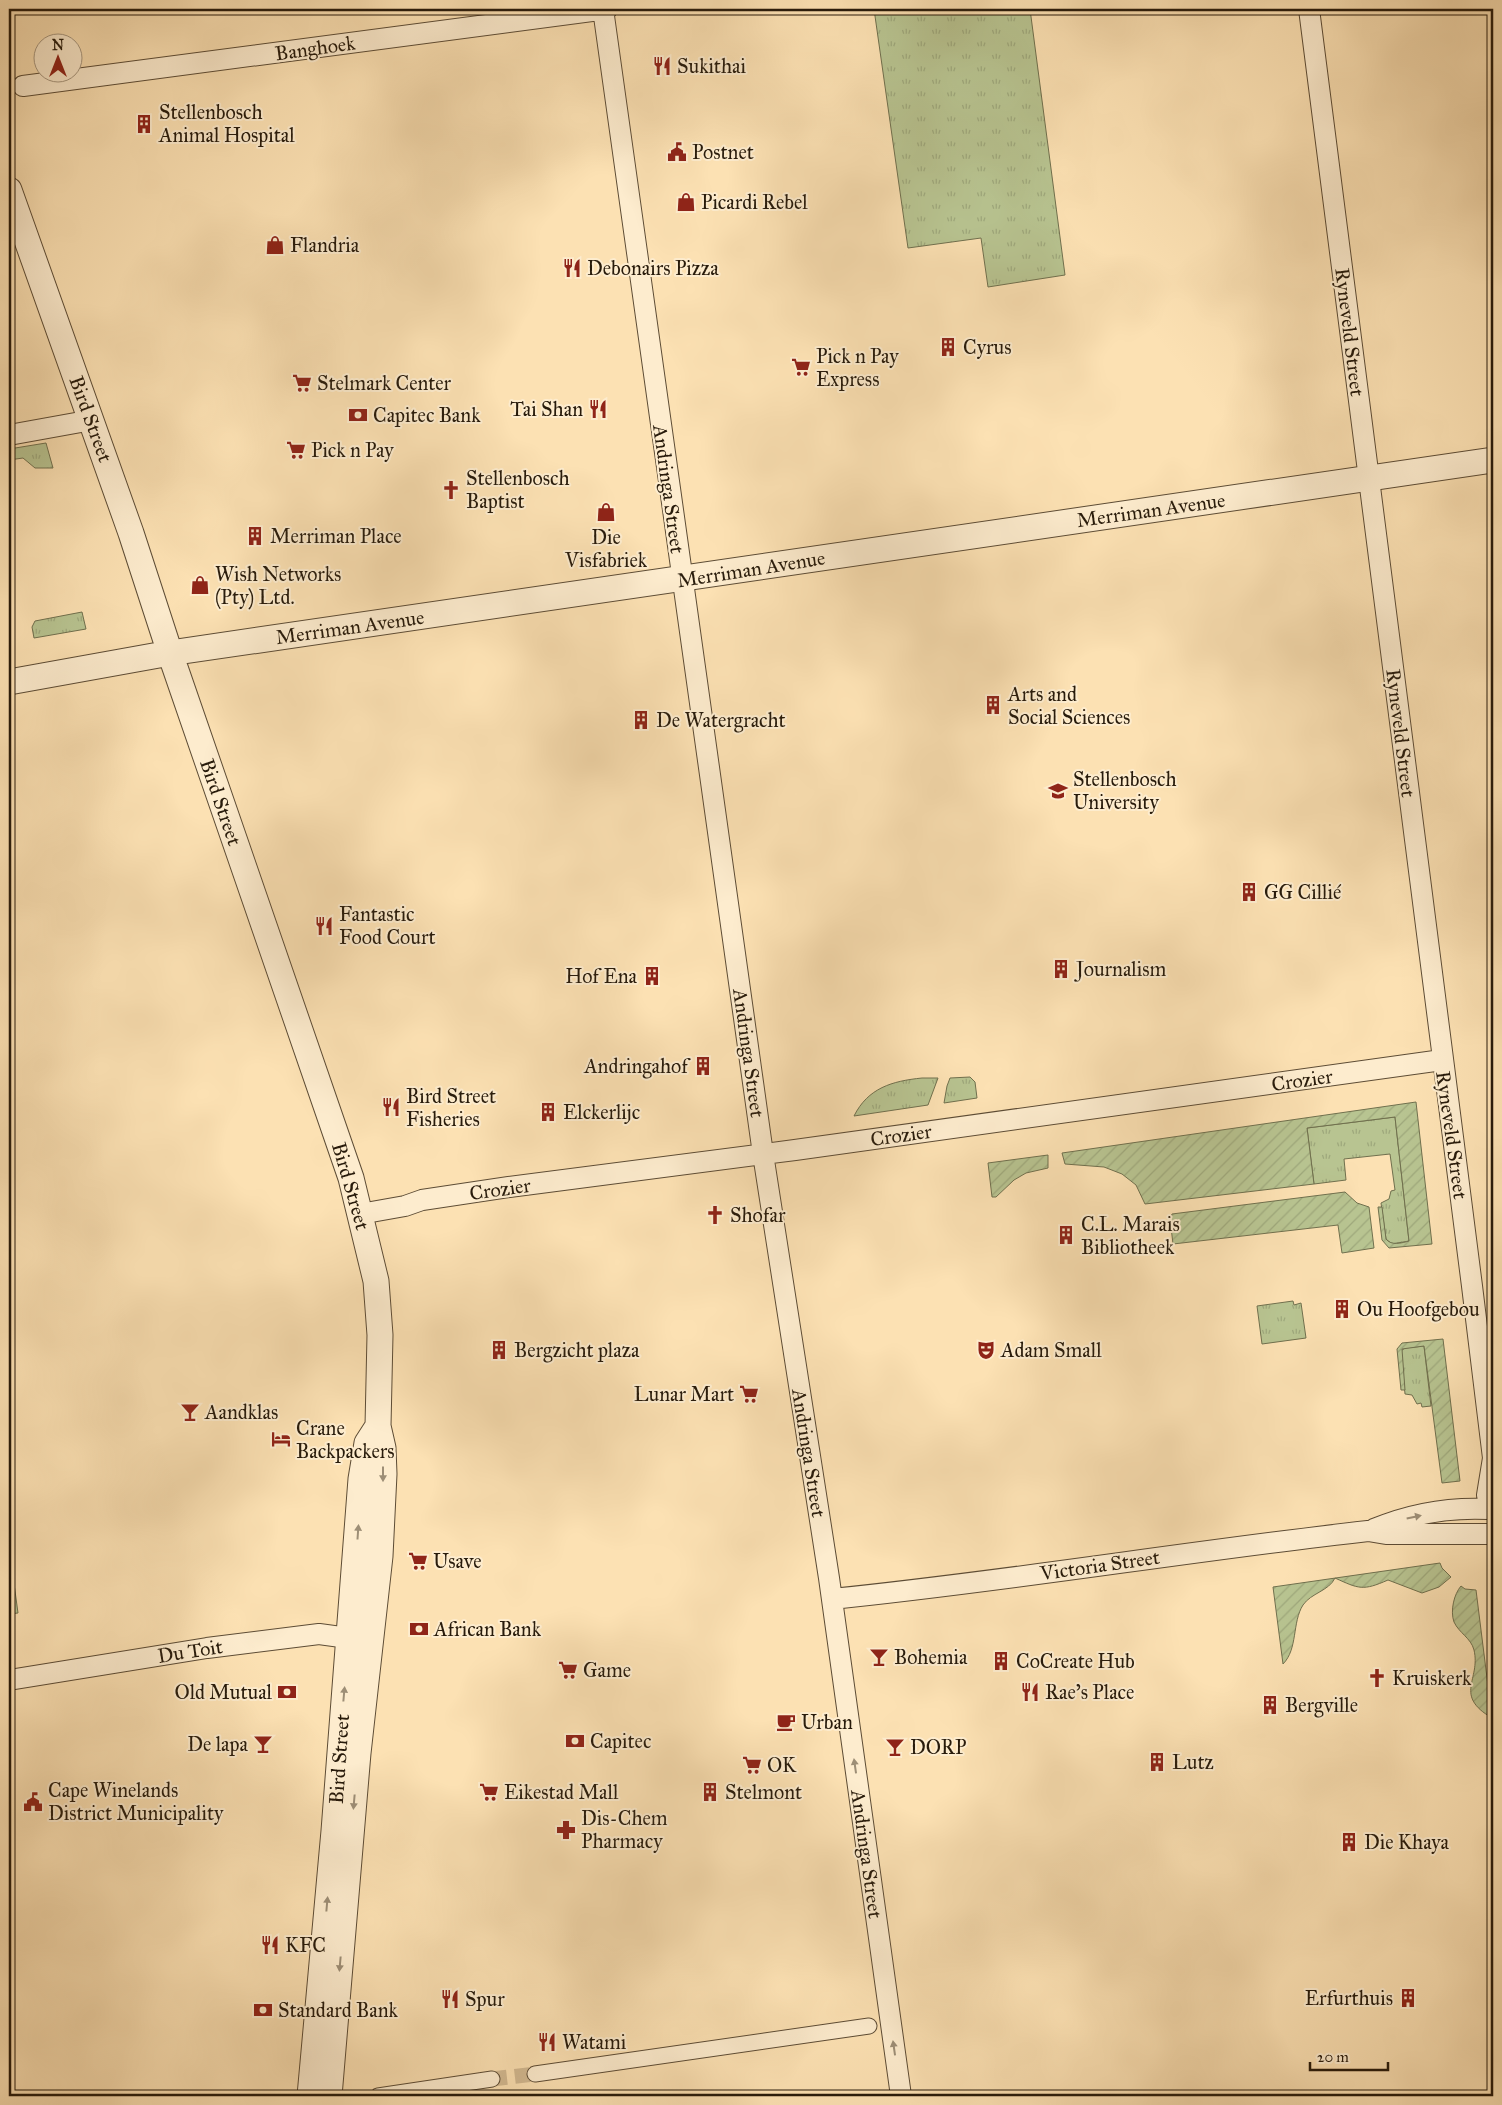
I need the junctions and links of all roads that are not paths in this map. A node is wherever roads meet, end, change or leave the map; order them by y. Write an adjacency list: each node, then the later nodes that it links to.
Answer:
1 (603, 9): 2 (street, Banghoek); 4 (street, Banghoek); 10 (street, Andringa Street)
2 (607, 9)
3 (1309, 9): 9 (street, Ryneveld Street)
4 (23, 86)
5 (9, 190): 6 (street, Bird Street)
6 (92, 420): 7 (street); 11 (street, Bird Street)
7 (9, 435)
8 (1493, 460): 9 (street, Merriman Avenue)
9 (1368, 478): 10 (street, Merriman Avenue); 13 (street, Ryneveld Street)
10 (681, 580): 11 (street, Merriman Avenue); 14 (street, Andringa Street)
11 (170, 653): 12 (street, Merriman Avenue); 15 (street, Bird Street)
12 (9, 682)
13 (1442, 1060): 14 (street, Crozier); 16 (street, Ryneveld Street)
14 (763, 1154): 15 (street, Crozier); 20 (street, Andringa Street)
15 (360, 1214): 21 (street, Bird Street)
16 (1493, 1458): 17 (street, Ryneveld Street)
17 (1491, 1508): 18 (street, Victoria Street, one-way to 17); 19 (street, Ryneveld Street)
18 (1368, 1531): 19 (street, Victoria Street); 20 (street, Victoria Street)
19 (1491, 1536)
20 (832, 1598): 29 (street, Andringa Street, one-way to 20)
21 (360, 1640): 22 (street, Du Toit); 26 (street, Bird Street, one-way to 21); 27 (street, Bird Street, one-way to 27)
22 (9, 1680)
23 (869, 2026): 24 (street)
24 (535, 2074)
25 (492, 2079): 28 (street)
26 (310, 2096)
27 (330, 2096)
28 (378, 2096)
29 (901, 2096)

